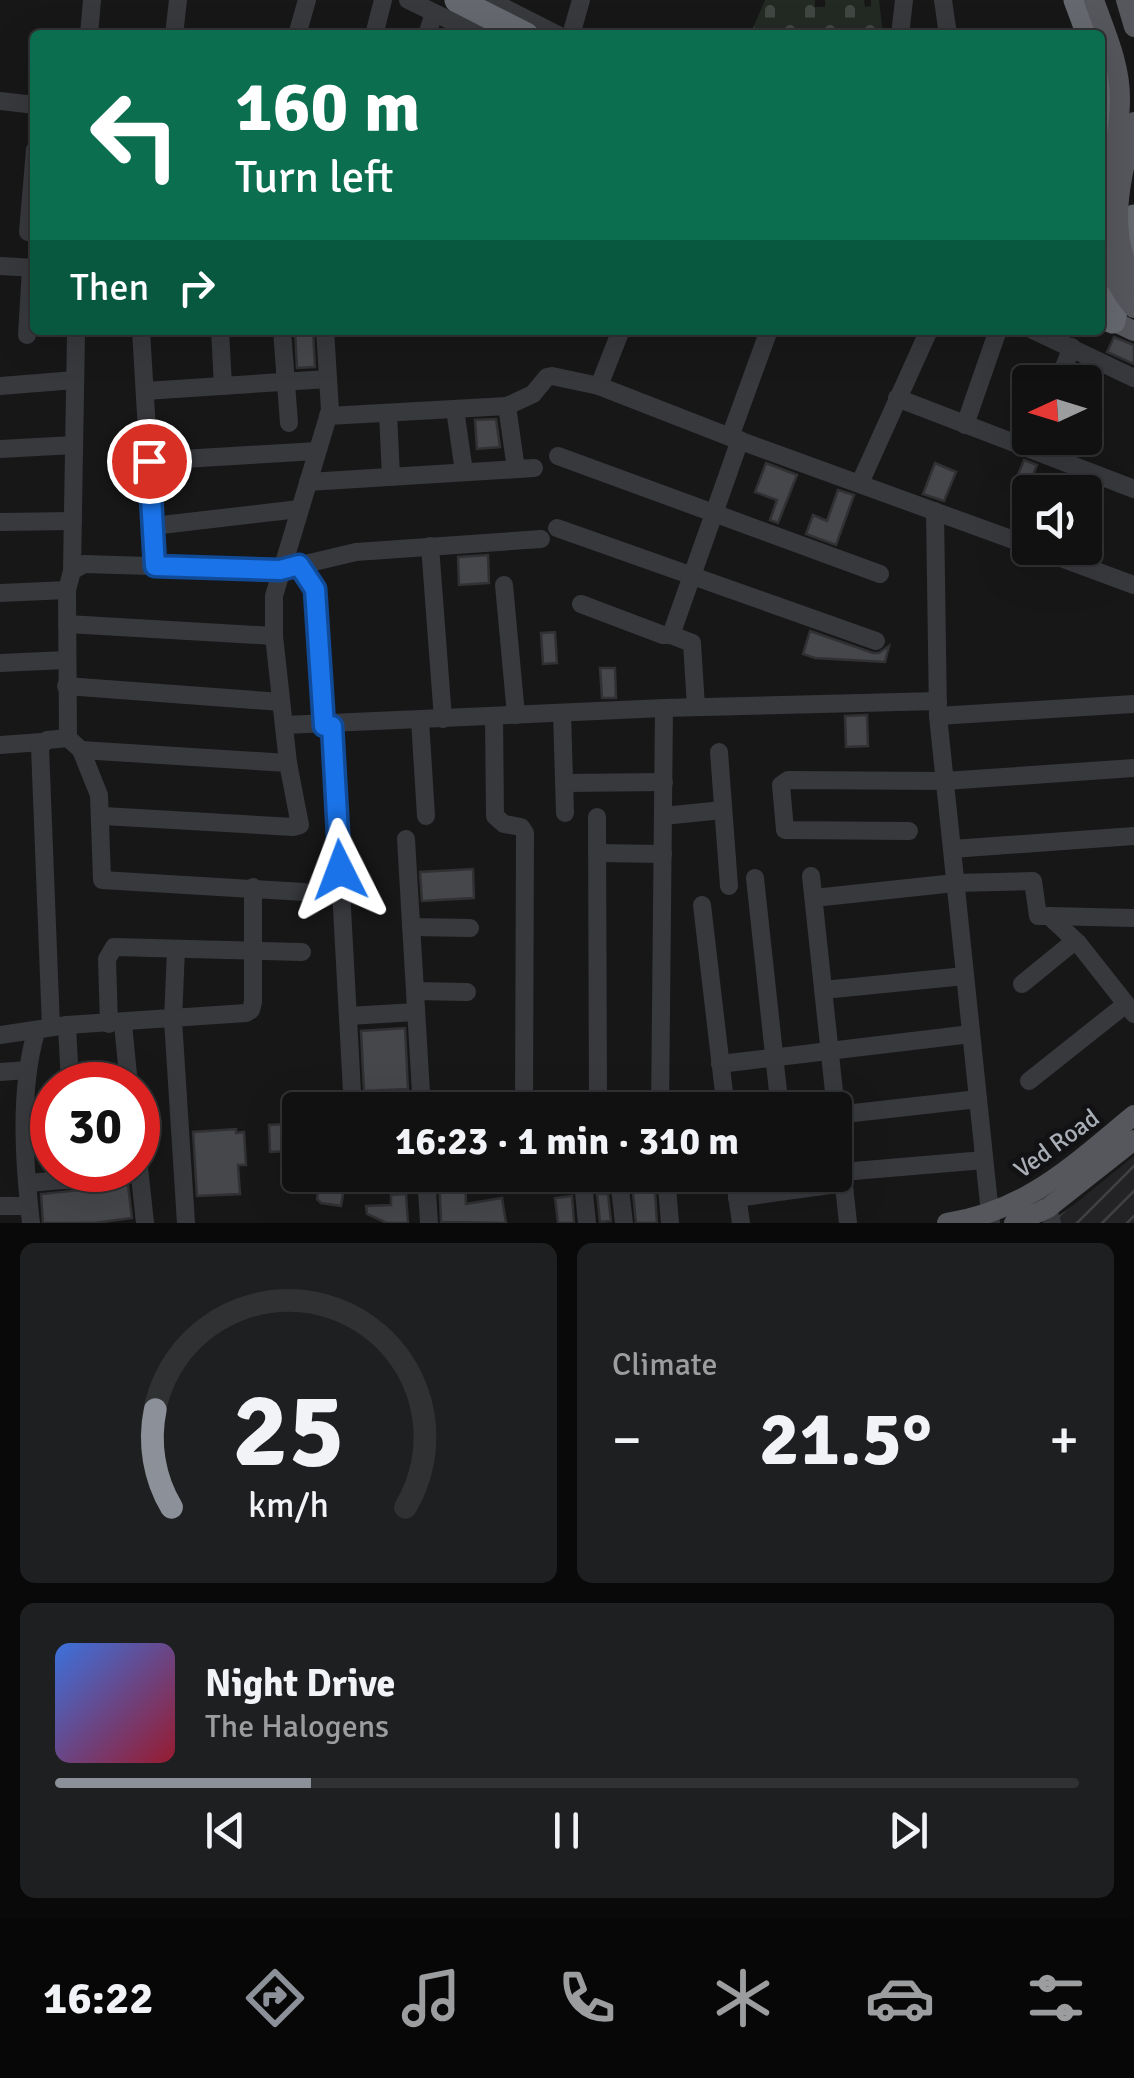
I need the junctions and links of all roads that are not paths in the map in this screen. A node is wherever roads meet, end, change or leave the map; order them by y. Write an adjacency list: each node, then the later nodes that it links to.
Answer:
1 (92, 0): 15 (street)
2 (178, 0): 16 (street)
3 (307, 0): 17 (street)
4 (383, 0): 18 (street)
5 (408, 0): 13 (street)
6 (489, 0): 23 (street)
7 (581, 0): 24 (street)
8 (904, 0): 25 (street)
9 (943, 0): 26 (street)
10 (1076, 0): 27 (highway)
11 (1094, 0): 29 (main road, bridge)
12 (1126, 0): 14 (main road)
13 (442, 4): 19 (street); 20 (street); 21 (highway); 22 (highway)
14 (1134, 27)
15 (89, 30)
16 (175, 30)
17 (298, 30)
18 (375, 30)
19 (429, 30)
20 (474, 30)
21 (494, 30)
22 (512, 30)
23 (548, 30)
24 (572, 30)
25 (901, 30)
26 (947, 30)
27 (1088, 30)
28 (1105, 30): 33 (main road, bridge)
29 (1105, 30)
30 (0, 101): 31 (street)
31 (30, 104)
32 (1134, 122): 41 (main road, bridge)
33 (1105, 193)
34 (30, 209): 36 (street)
35 (1134, 217): 41 (highway)
36 (28, 232)
37 (1105, 251): 41 (main road, bridge)
38 (0, 266): 39 (street)
39 (30, 268)
40 (30, 302): 42 (street)
41 (1121, 302)
42 (27, 335)
43 (76, 335): 57 (street)
44 (141, 335): 62 (street)
45 (220, 335): 60 (street)
46 (282, 335): 58 (street)
47 (325, 335): 56 (street)
48 (620, 335): 61 (street)
49 (767, 335): 71 (street)
50 (927, 335): 63 (street)
51 (996, 335): 69 (street)
52 (1045, 335): 53 (street)
53 (1072, 347): 54 (street); 55 (street)
54 (1065, 365)
55 (1134, 378)
56 (328, 379): 58 (street); 67 (street)
57 (75, 380): 59 (street); 72 (street)
58 (286, 382): 60 (street); 68 (street)
59 (0, 386)
60 (223, 386): 62 (street)
61 (600, 386): 64 (street); 71 (street)
62 (145, 392): 77 (street)
63 (896, 398): 69 (street); 81 (street)
64 (507, 406): 65 (street); 78 (street)
65 (455, 409): 66 (street); 78 (street)
66 (388, 412): 67 (street); 79 (street)
67 (328, 416): 74 (street)
68 (288, 422)
69 (965, 425): 70 (street)
70 (1012, 438)
71 (735, 439): 81 (street); 85 (street)
72 (74, 445): 73 (street); 86 (street)
73 (0, 448)
74 (317, 451): 77 (street); 80 (street)
75 (1058, 455): 82 (street)
76 (558, 456): 85 (street)
77 (149, 461): 88 (street)
78 (464, 472): 79 (street)
79 (391, 477): 80 (street)
80 (308, 482): 83 (street)
81 (860, 483): 84 (street)
82 (1134, 489)
83 (300, 509): 88 (street); 95 (street)
84 (935, 511): 91 (street); 114 (street)
85 (716, 512): 96 (street); 97 (street)
86 (73, 521): 87 (street); 98 (street)
87 (0, 522)
88 (153, 526): 94 (street)
89 (557, 528): 97 (street)
90 (541, 539): 92 (street)
91 (1012, 540)
92 (430, 546): 95 (street); 118 (street)
93 (1080, 565): 100 (street)
94 (155, 566): 95 (street); 98 (street)
95 (290, 567): 105 (street); 121 (street)
96 (880, 574)
97 (695, 575): 104 (street); 106 (street)
98 (70, 581): 101 (street); 103 (street)
99 (504, 585): 116 (street)
100 (1134, 585)
101 (0, 592)
102 (582, 604): 104 (street)
103 (67, 624): 105 (street); 107 (street)
104 (671, 635): 112 (street)
105 (274, 636): 110 (street)
106 (876, 641)
107 (66, 660): 108 (street); 109 (street)
108 (0, 663)
109 (66, 686): 110 (street); 123 (street)
110 (281, 702): 120 (street)
111 (1134, 704): 114 (street)
112 (696, 707): 113 (street); 114 (street)
113 (664, 708): 115 (street); 129 (street)
114 (938, 709): 128 (street)
115 (562, 713): 116 (street); 130 (street)
116 (516, 715): 117 (street)
117 (494, 716): 118 (street); 182 (street)
118 (443, 719): 119 (street)
119 (420, 720): 121 (street); 134 (street)
120 (286, 726): 121 (street); 126 (street)
121 (328, 726): 166 (street)
122 (42, 742): 123 (street); 124 (street); 169 (street)
123 (74, 744): 126 (street); 133 (street)
124 (0, 745)
125 (720, 752): 131 (street)
126 (288, 762): 133 (street)
127 (1134, 768): 128 (street)
128 (945, 781): 137 (street); 140 (street)
129 (664, 782): 130 (street); 135 (street)
130 (564, 783): 132 (street)
131 (724, 810): 135 (street); 146 (street)
132 (565, 813)
133 (102, 816): 147 (street)
134 (426, 816)
135 (663, 816): 142 (street)
136 (597, 817): 141 (street)
137 (910, 831)
138 (1134, 836): 140 (street)
139 (406, 839): 153 (street)
140 (952, 849): 145 (street)
141 (597, 852): 142 (street); 183 (street)
142 (663, 854): 184 (street)
143 (812, 876): 149 (street)
144 (755, 878): 173 (street)
145 (955, 883): 149 (street); 151 (street); 159 (street)
146 (729, 886)
147 (253, 888): 148 (street); 157 (street)
148 (304, 892)
149 (814, 898): 162 (street)
150 (702, 904): 176 (street)
151 (1048, 916): 152 (street); 155 (street)
152 (1134, 918)
153 (412, 926): 154 (street); 161 (street)
154 (470, 928)
155 (1078, 944): 160 (street); 164 (street)
156 (176, 949): 157 (street); 167 (street); 168 (street)
157 (251, 951): 158 (street); 167 (street)
158 (302, 952)
159 (965, 976): 162 (street); 171 (street)
160 (1022, 984)
161 (415, 990): 163 (street); 165 (street)
162 (823, 990): 172 (street)
163 (467, 992)
164 (1130, 1009): 179 (street)
165 (416, 1012): 166 (street); 181 (street)
166 (348, 1016): 180 (street)
167 (172, 1020): 168 (street); 209 (street)
168 (116, 1024): 169 (street); 175 (street)
169 (51, 1028): 170 (street); 174 (street); 177 (street)
170 (0, 1034)
171 (971, 1034): 172 (street); 188 (street)
172 (829, 1051): 173 (street); 187 (street)
173 (776, 1057): 176 (street); 186 (street)
174 (62, 1062)
175 (125, 1062)
176 (720, 1064): 185 (street)
177 (28, 1070): 178 (street); 194 (street)
178 (0, 1072)
179 (1029, 1081)
180 (352, 1092)
181 (421, 1092)
182 (524, 1092)
183 (598, 1092)
184 (660, 1092)
185 (724, 1092)
186 (779, 1092)
187 (833, 1092)
188 (978, 1099): 189 (street); 192 (street)
189 (852, 1113)
190 (1134, 1115): 205 (main road, Ved Road)
191 (1131, 1144): 205 (main road, Ved Road)
192 (984, 1160): 193 (street); 207 (street)
193 (852, 1177)
194 (28, 1182): 206 (street)
195 (142, 1192): 208 (street)
196 (427, 1192): 210 (street)
197 (584, 1192): 211 (street)
198 (620, 1192): 212 (street)
199 (667, 1192): 213 (street)
200 (736, 1192): 203 (street)
201 (757, 1192): 203 (street)
202 (845, 1192): 215 (street)
203 (737, 1198): 214 (street)
204 (0, 1206): 206 (street)
205 (1047, 1207): 207 (main road, Ved Road); 217 (main road, Ved Road)
206 (30, 1215)
207 (990, 1218): 216 (main road, Ved Road)
208 (145, 1223)
209 (186, 1223)
210 (429, 1223)
211 (587, 1223)
212 (624, 1223)
213 (670, 1223)
214 (741, 1223)
215 (848, 1223)
216 (947, 1223)
217 (1014, 1223)

